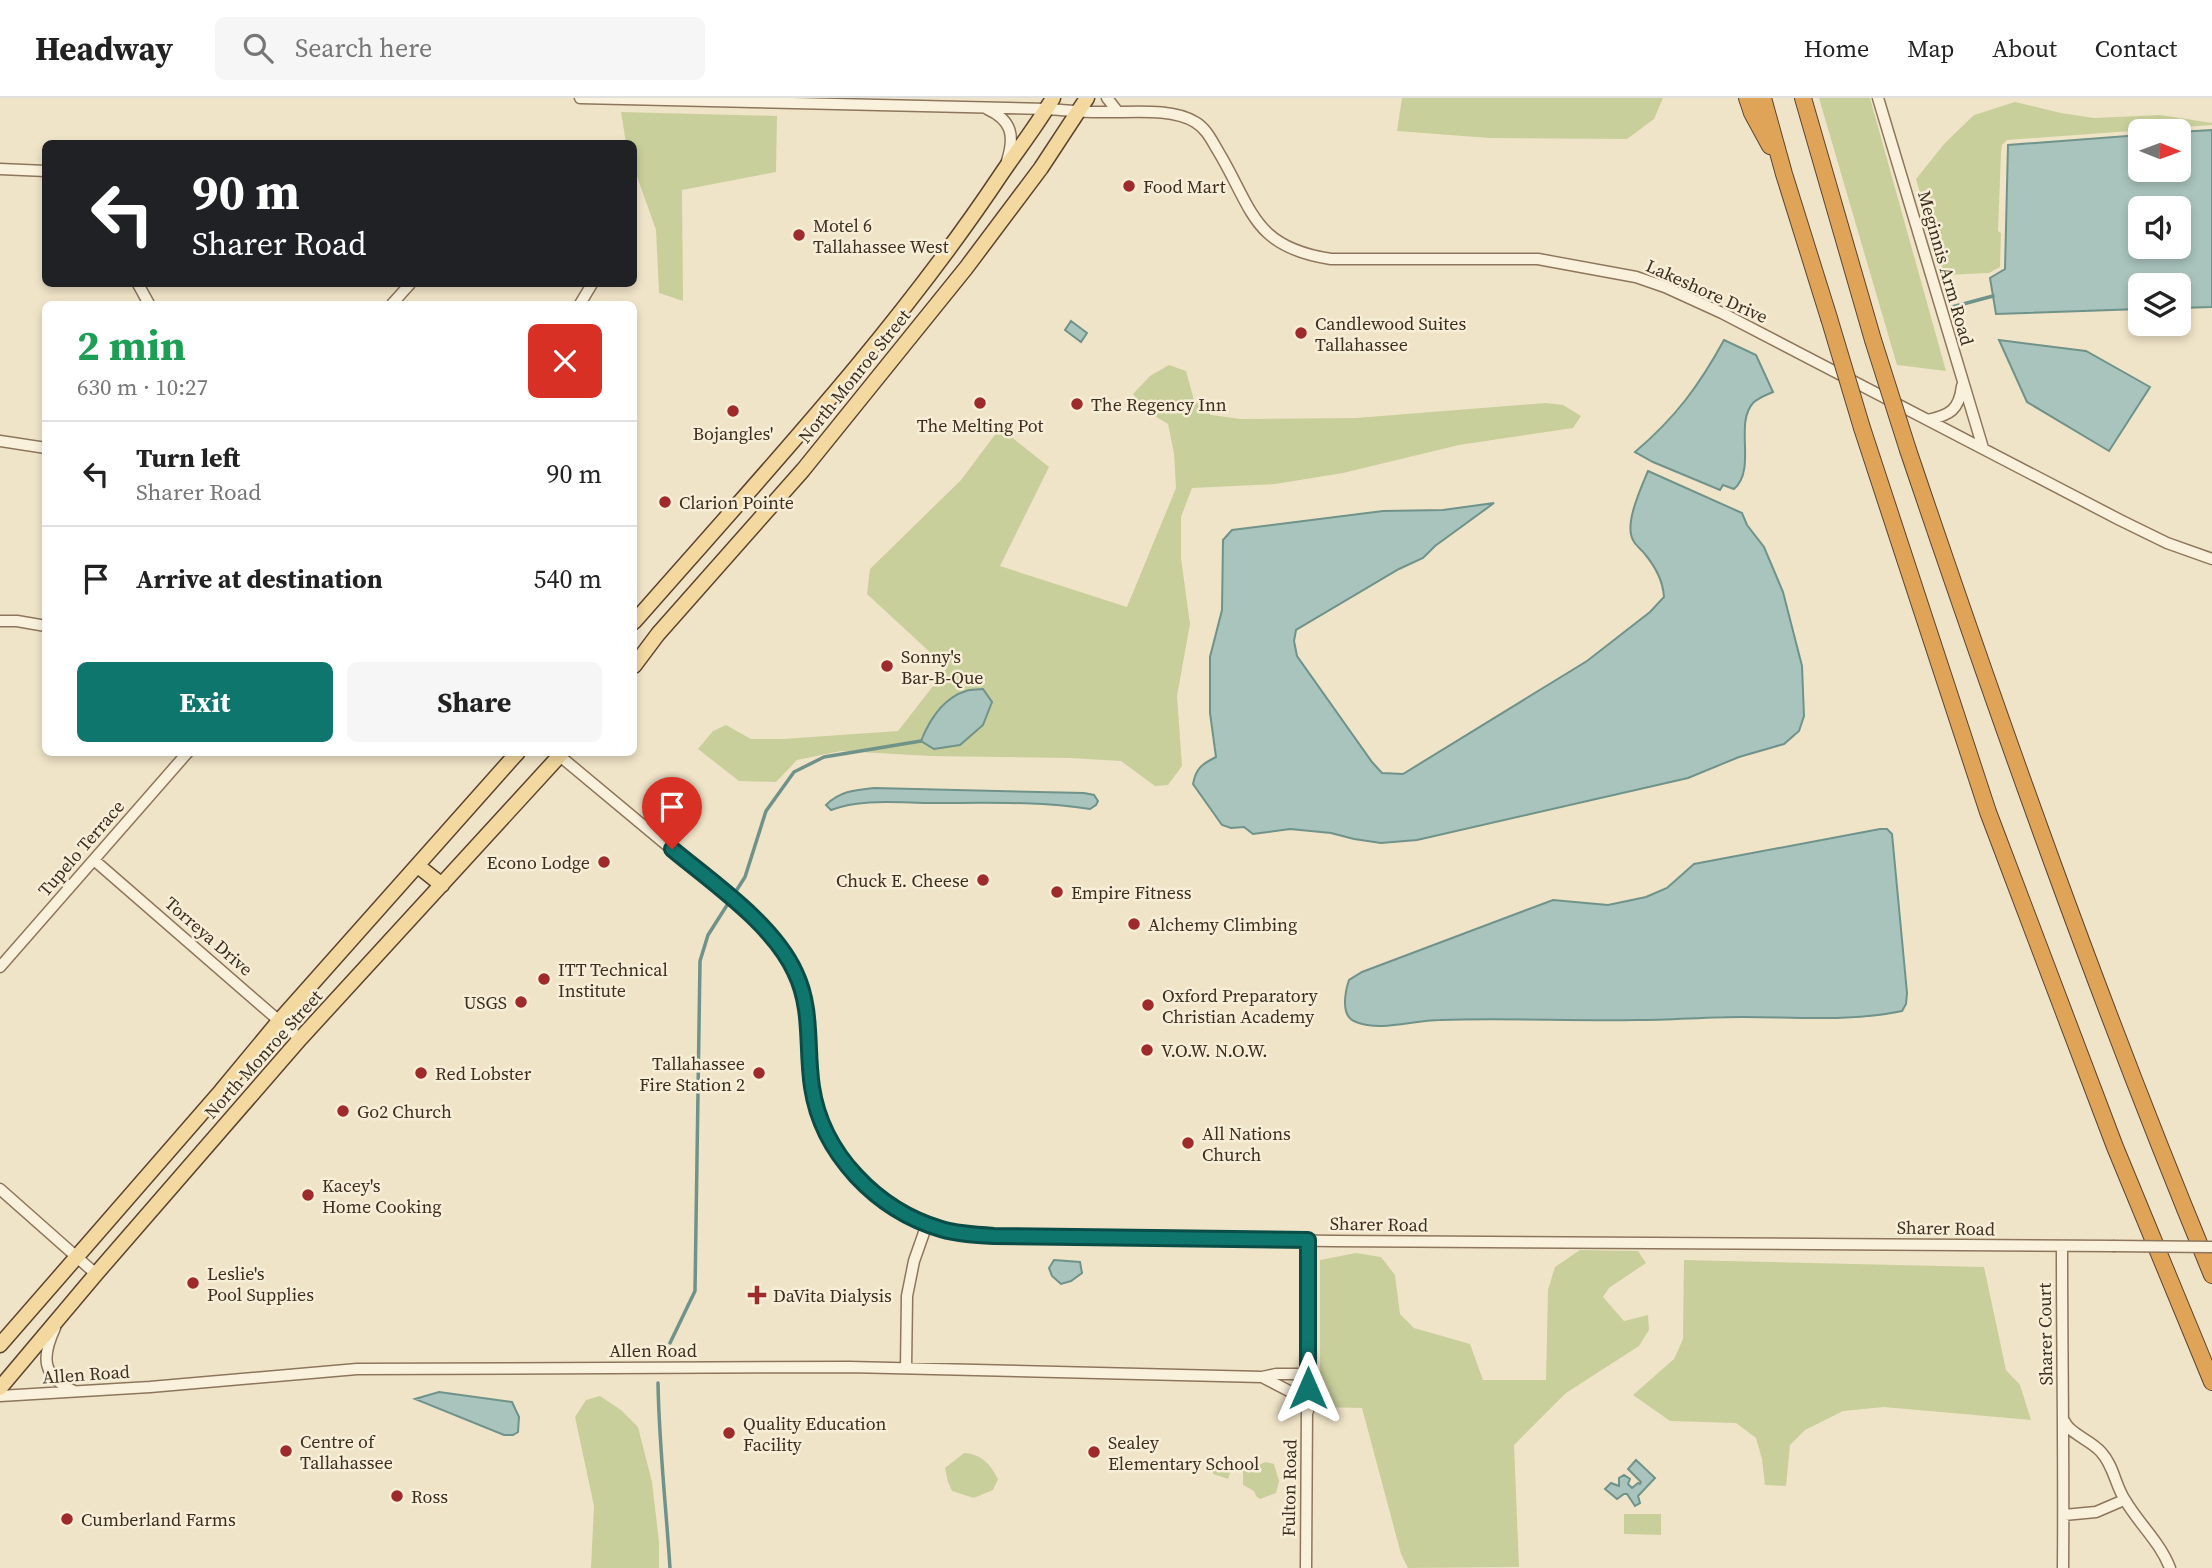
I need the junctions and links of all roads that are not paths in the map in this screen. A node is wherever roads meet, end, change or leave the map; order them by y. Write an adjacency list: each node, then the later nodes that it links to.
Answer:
1 (580, 98): 9 (street, Lakeshore Drive)
2 (1107, 98): 10 (street)
3 (1747, 98): 14 (highway)
4 (1763, 98): 14 (highway)
5 (1803, 98): 56 (highway, bridge)
6 (1878, 98): 19 (street, Meginnis Arm Road)
7 (1050, 103): 8 (street, Lakeshore Drive); 9 (street, Lakeshore Drive); 13 (main road, North Monroe Street)
8 (1084, 104): 10 (street, Lakeshore Drive); 17 (main road, North Monroe Street)
9 (984, 108): 13 (street)
10 (1118, 112): 20 (street, Lakeshore Drive)
11 (0, 169): 12 (street)
12 (42, 171)
13 (1003, 172): 15 (main road, North Monroe Street)
14 (1784, 174): 62 (highway, bridge)
15 (932, 272): 17 (main road); 21 (main road, North Monroe Street)
16 (407, 287): 18 (street)
17 (948, 290): 26 (main road, North Monroe Street)
18 (395, 301)
19 (1962, 383): 20 (street); 24 (street, Meginnis Arm Road)
20 (1927, 420): 24 (street, Lakeshore Drive)
21 (796, 437): 25 (main road, North Monroe Street); 26 (main road)
22 (0, 442): 23 (street)
23 (42, 447)
24 (1983, 448): 28 (street, Lakeshore Drive)
25 (785, 451): 27 (main road); 29 (main road, North Monroe Street)
26 (816, 453): 27 (main road, North Monroe Street)
27 (803, 470): 30 (main road, North Monroe Street)
28 (2212, 559)
29 (679, 570): 30 (main road); 31 (main road, North Monroe Street)
30 (695, 591): 32 (main road, North Monroe Street)
31 (659, 593): 32 (main road); 33 (main road, North Monroe Street)
32 (678, 612): 36 (main road, North Monroe Street)
33 (637, 619)
34 (0, 621): 35 (street)
35 (42, 625)
36 (637, 662)
37 (185, 756): 41 (street, Tupelo Terrace)
38 (511, 756): 42 (main road, North Monroe Street)
39 (557, 756): 43 (main road, North Monroe Street)
40 (561, 756): 50 (street, Sharer Road)
41 (94, 860): 44 (street, Tupelo Terrace); 45 (street, Torreya Drive)
42 (418, 866): 43 (main road); 45 (main road, North Monroe Street)
43 (442, 885): 46 (main road, North Monroe Street)
44 (0, 967)
45 (279, 1021): 46 (street, Torreya Drive); 47 (main road, North Monroe Street)
46 (300, 1039): 48 (main road, North Monroe Street)
47 (176, 1143): 48 (main road); 54 (main road, North Monroe Street)
48 (195, 1159): 55 (main road, North Monroe Street)
49 (0, 1189): 54 (street)
50 (927, 1224): 51 (street, Sharer Road); 59 (street)
51 (1308, 1240): 52 (street, Sharer Road); 60 (street, Fulton Road)
52 (2062, 1247): 53 (street, Sharer Road, bridge); 67 (street, Sharer Court)
53 (2212, 1247)
54 (77, 1256): 55 (street); 58 (main road, North Monroe Street)
55 (96, 1274): 57 (main road, North Monroe Street)
56 (2212, 1275)
57 (60, 1318): 63 (main road, North Monroe Street); 64 (street)
58 (0, 1345)
59 (906, 1368): 61 (street, Allen Road); 64 (street, Allen Road)
60 (1308, 1374): 61 (street, Allen Road); 66 (street, Fulton Road)
61 (1262, 1377): 66 (street)
62 (2212, 1382)
63 (0, 1388)
64 (76, 1392): 65 (street, Allen Road)
65 (0, 1396)
66 (1308, 1412): 70 (street, Fulton Road)
67 (2065, 1422): 68 (street); 69 (street, Sharer Court)
68 (2124, 1500): 69 (street); 72 (street)
69 (2064, 1514): 71 (street, Sharer Court)
70 (1306, 1568)
71 (2063, 1568)
72 (2170, 1568)

